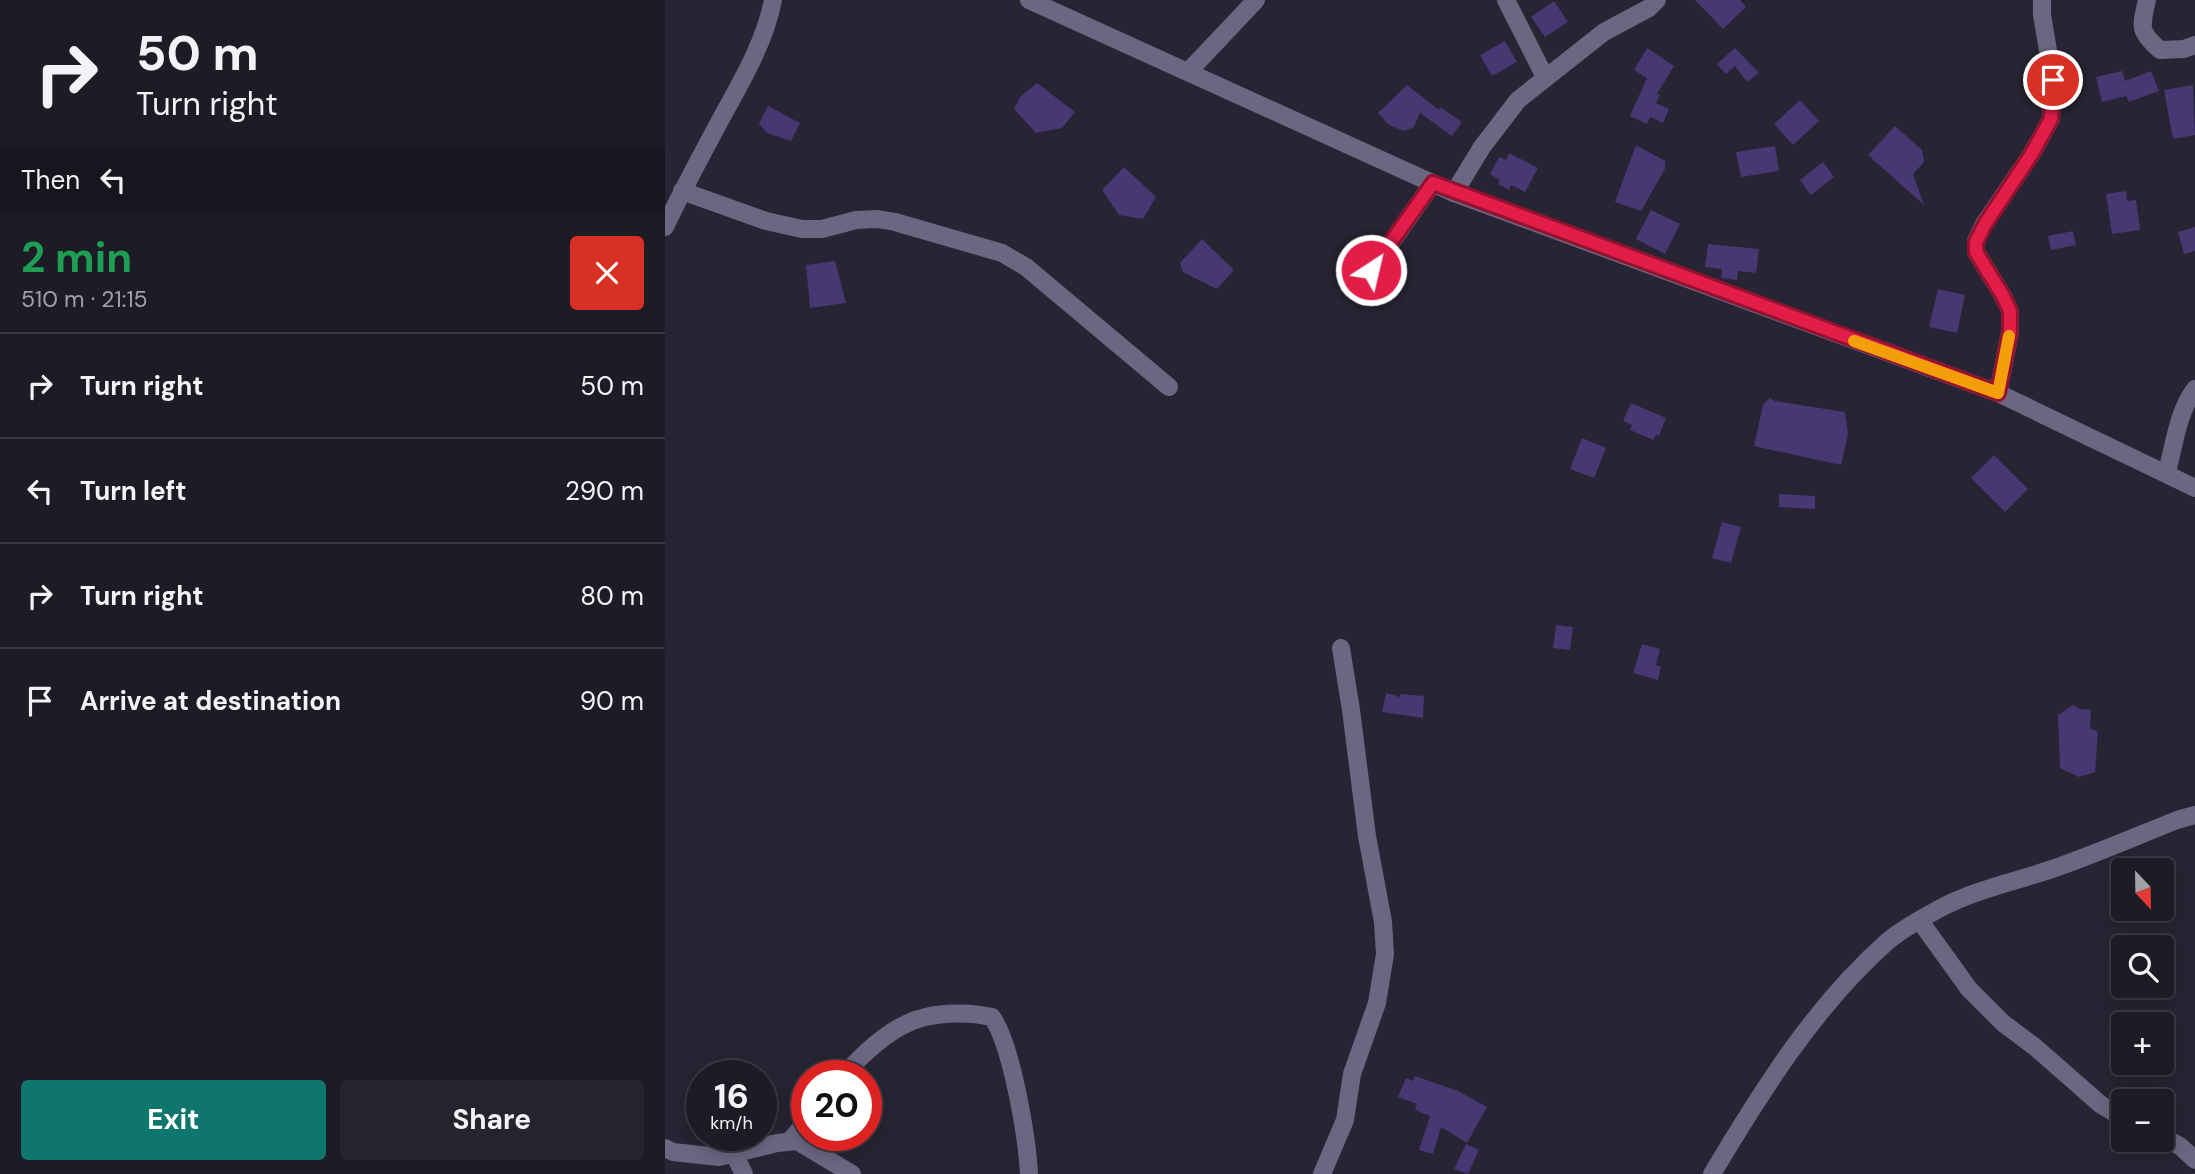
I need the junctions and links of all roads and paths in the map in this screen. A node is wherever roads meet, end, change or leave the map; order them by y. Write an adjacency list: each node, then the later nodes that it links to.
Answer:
1 (773, 0): 12 (street)
2 (1028, 0): 9 (street)
3 (1256, 0): 9 (street)
4 (1506, 0): 10 (street)
5 (1657, 0): 10 (street)
6 (2042, 0): 18 (street)
7 (2147, 0): 8 (street)
8 (2195, 45)
9 (1188, 72): 11 (street)
10 (1545, 77): 13 (street)
11 (1433, 183): 13 (street); 15 (street)
12 (682, 191): 14 (street); 16 (street)
13 (1454, 193): 18 (street)
14 (665, 227)
15 (1371, 270)
16 (1169, 387)
17 (2195, 389): 19 (street)
18 (1998, 393): 19 (street)
19 (2167, 472): 20 (street)
20 (2195, 488)
21 (1341, 648): 34 (street)
22 (2195, 815): 23 (street)
23 (1920, 921): 25 (street); 35 (street)
24 (861, 1060): 33 (street)
25 (2111, 1111)
26 (790, 1141): 29 (street); 32 (street)
27 (2174, 1143): 30 (street)
28 (665, 1148): 29 (street)
29 (734, 1154): 31 (street)
30 (2195, 1160)
31 (744, 1174)
32 (852, 1174)
33 (1029, 1174)
34 (1322, 1174)
35 (1712, 1174)

